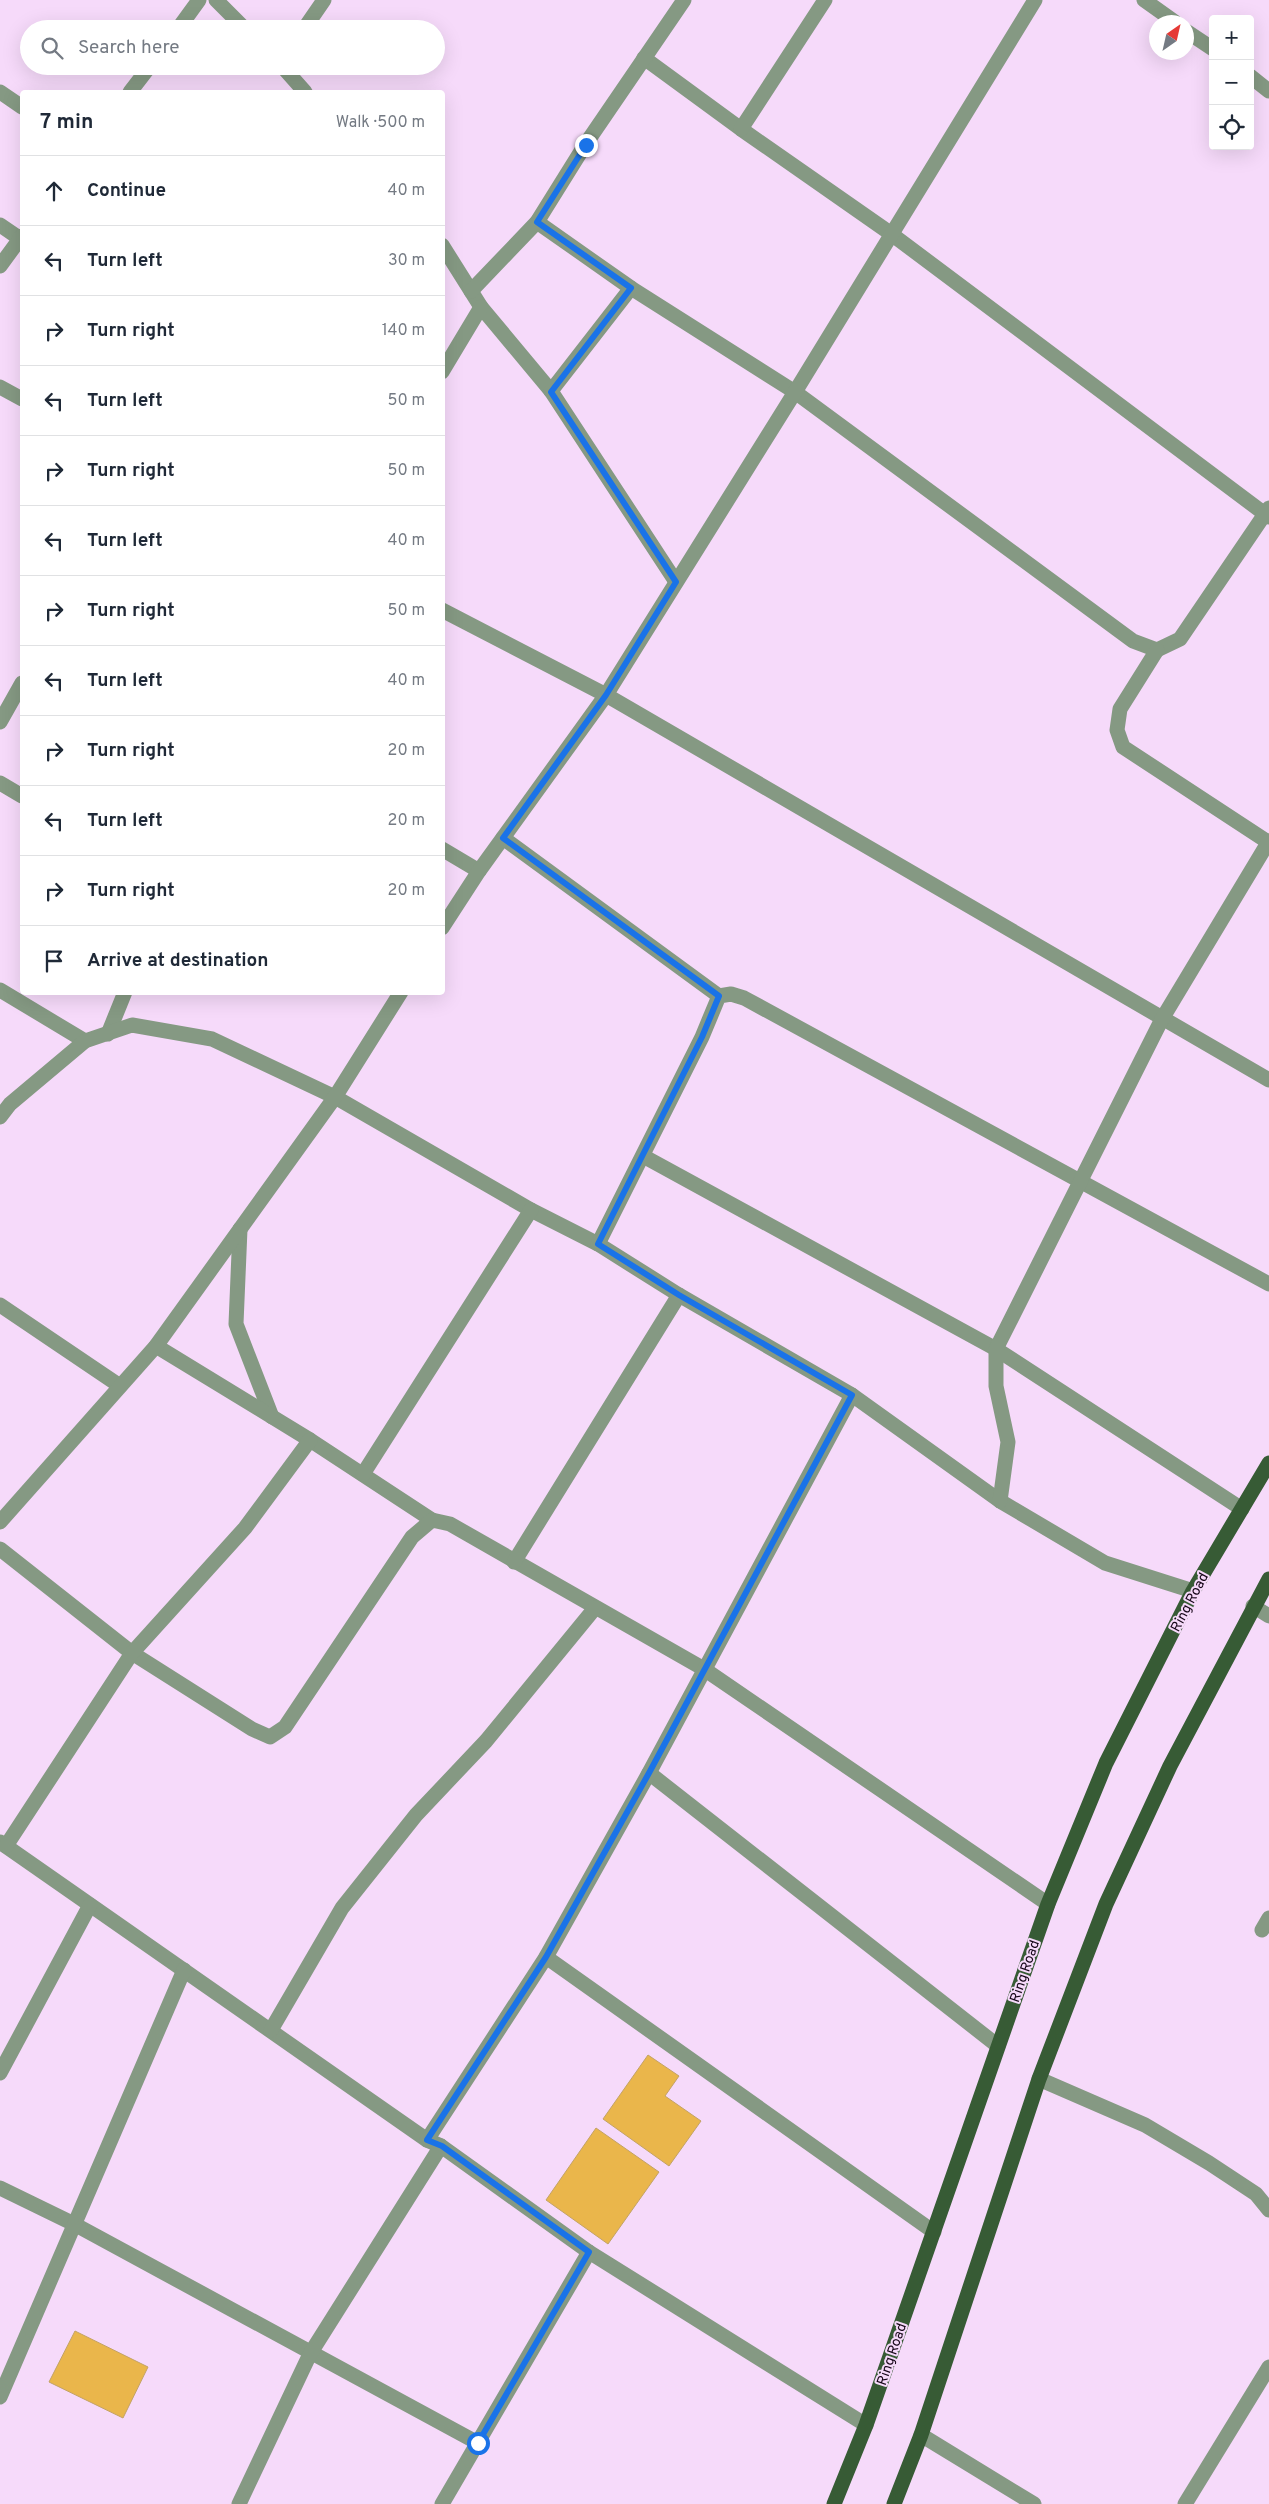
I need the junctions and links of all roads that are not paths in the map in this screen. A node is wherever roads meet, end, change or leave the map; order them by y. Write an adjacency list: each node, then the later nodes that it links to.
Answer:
1 (199, 0): 9 (street)
2 (216, 0): 10 (street)
3 (324, 0): 11 (street)
4 (825, 0): 23 (street)
5 (1035, 0): 26 (street)
6 (1144, 0): 8 (street)
7 (680, 2): 14 (street)
8 (1165, 15)
9 (185, 20)
10 (236, 20)
11 (310, 20)
12 (1194, 36): 13 (street)
13 (1209, 46)
14 (644, 58): 23 (street); 24 (street)
15 (143, 75): 18 (street)
16 (290, 75): 19 (street)
17 (1254, 79): 20 (street)
18 (132, 90)
19 (303, 90)
20 (1269, 91)
21 (0, 92): 22 (street)
22 (20, 106)
23 (741, 129): 26 (street)
24 (537, 222): 31 (street); 32 (street)
25 (0, 225): 27 (street)
26 (890, 234): 37 (street); 39 (street)
27 (20, 237)
28 (20, 241): 30 (street)
29 (445, 249): 32 (street)
30 (0, 266)
31 (631, 288): 36 (street); 37 (street)
32 (471, 291): 33 (street)
33 (481, 307): 34 (street); 36 (street)
34 (445, 367)
35 (0, 387): 38 (street)
36 (551, 392): 40 (street)
37 (795, 392): 40 (street); 42 (street)
38 (20, 398)
39 (1267, 513): 42 (street)
40 (676, 582): 44 (street)
41 (445, 612): 44 (street)
42 (1157, 650): 49 (street)
43 (20, 687): 45 (street)
44 (606, 695): 48 (street); 57 (street)
45 (0, 722)
46 (0, 782): 47 (street)
47 (20, 795)
48 (503, 838): 51 (street); 56 (street)
49 (1268, 842): 57 (street)
50 (445, 850): 51 (street)
51 (479, 871): 52 (street)
52 (445, 923)
53 (0, 990): 59 (street)
54 (124, 995): 58 (street)
55 (399, 995): 61 (street)
56 (719, 996): 63 (street); 64 (street)
57 (1162, 1019): 60 (street); 64 (street)
58 (108, 1034): 59 (street); 61 (street)
59 (85, 1041): 62 (street)
60 (1269, 1080)
61 (335, 1096): 65 (street); 66 (street)
62 (0, 1117)
63 (643, 1156): 67 (street); 72 (street)
64 (1081, 1183): 68 (street); 72 (street)
65 (531, 1210): 67 (street); 78 (street)
66 (240, 1229): 71 (street); 75 (street)
67 (598, 1244): 69 (street)
68 (1269, 1284)
69 (679, 1295): 74 (street); 84 (street)
70 (0, 1305): 73 (street)
71 (156, 1346): 73 (street); 75 (street)
72 (996, 1349): 79 (street); 80 (street)
73 (120, 1386): 82 (street)
74 (852, 1395): 79 (street); 91 (street)
75 (272, 1416): 76 (street)
76 (310, 1440): 78 (street); 90 (street)
77 (1269, 1463): 80 (main road, Ring Road)
78 (362, 1474): 81 (street)
79 (1000, 1502): 86 (street)
80 (1242, 1509): 86 (main road, Ring Road)
81 (432, 1520): 84 (street); 90 (street)
82 (0, 1522)
83 (0, 1549): 90 (street)
84 (514, 1562): 88 (street)
85 (1269, 1579): 87 (main road)
86 (1193, 1591): 94 (main road, Ring Road)
87 (1253, 1606): 89 (street); 101 (main road)
88 (595, 1608): 91 (street); 98 (street)
89 (1269, 1616)
90 (132, 1653): 93 (street)
91 (704, 1669): 92 (street); 94 (street)
92 (649, 1773): 96 (street); 99 (street)
93 (3, 1844): 95 (street)
94 (1048, 1904): 99 (main road, Ring Road)
95 (90, 1905): 97 (street); 100 (street)
96 (546, 1957): 102 (street); 107 (street)
97 (184, 1970): 98 (street); 106 (street)
98 (271, 2030): 102 (street)
99 (998, 2046): 107 (main road, Ring Road)
100 (0, 2073)
101 (1039, 2079): 105 (street); 113 (main road)
102 (427, 2140): 103 (street)
103 (442, 2146): 108 (street); 109 (street)
104 (0, 2188): 106 (street)
105 (1269, 2210)
106 (74, 2224): 109 (street); 111 (street)
107 (934, 2232): 112 (main road, Ring Road)
108 (589, 2252): 112 (street); 114 (street)
109 (310, 2354): 114 (street); 115 (street)
110 (1269, 2367): 120 (street)
111 (0, 2397)
112 (866, 2425): 117 (main road, Ring Road)
113 (921, 2436): 118 (main road); 119 (street)
114 (478, 2443): 116 (street)
115 (239, 2504)
116 (442, 2504)
117 (834, 2504)
118 (894, 2504)
119 (1034, 2504)
120 (1185, 2504)

